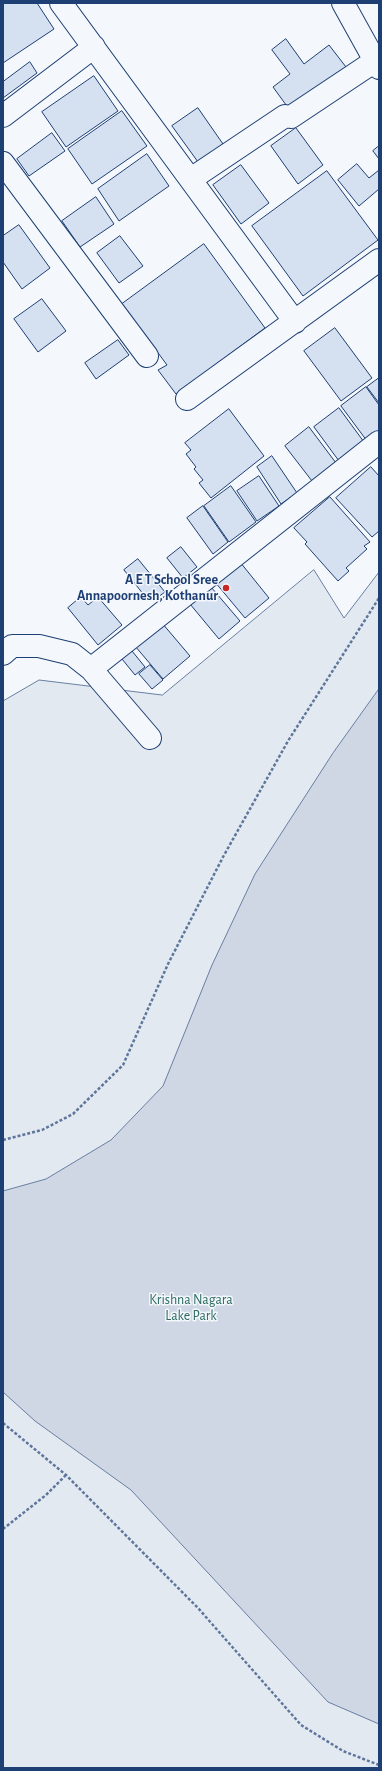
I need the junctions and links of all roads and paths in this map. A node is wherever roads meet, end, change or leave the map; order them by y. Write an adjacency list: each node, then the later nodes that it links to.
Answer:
1 (61, 3): 3 (street)
2 (343, 3): 4 (street)
3 (94, 47): 5 (street); 7 (street)
4 (377, 64): 7 (street)
5 (3, 116)
6 (3, 163): 10 (street)
7 (190, 179): 9 (street)
8 (379, 260): 9 (street)
9 (295, 322): 11 (street)
10 (147, 356)
11 (188, 399)
12 (379, 442): 15 (street)
13 (379, 598): 17 (path)
14 (3, 654): 15 (street)
15 (91, 669): 16 (street)
16 (150, 738)
17 (3, 1140)
18 (3, 1423): 19 (path)
19 (66, 1475): 20 (path); 21 (path)
20 (3, 1529)
21 (379, 1765)

